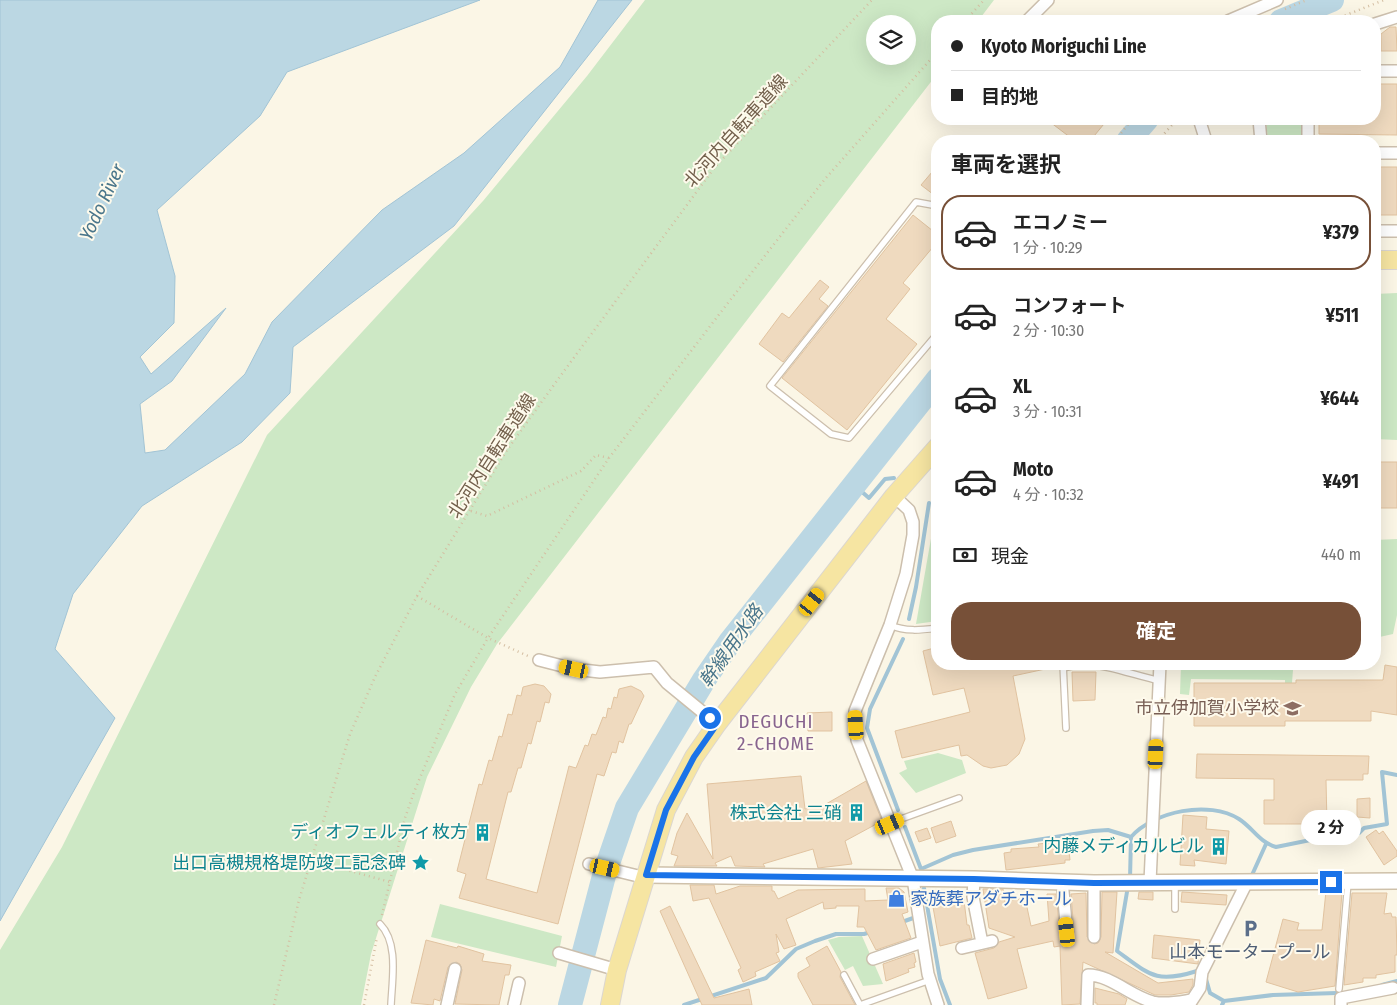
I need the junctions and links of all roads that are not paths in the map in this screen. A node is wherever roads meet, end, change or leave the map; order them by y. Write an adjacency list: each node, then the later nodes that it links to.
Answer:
1 (1048, 0): 3 (street)
2 (1277, 0): 4 (street)
3 (1033, 15)
4 (1244, 15)
5 (1397, 17): 6 (street)
6 (1381, 22)
7 (1381, 71): 8 (street)
8 (1397, 72)
9 (1381, 153): 10 (street)
10 (1397, 153)
11 (931, 205): 16 (lane)
12 (1397, 230): 13 (street)
13 (1381, 231)
14 (1381, 260): 15 (main road)
15 (1397, 260)
16 (931, 341)
17 (931, 454): 18 (main road)
18 (894, 496): 19 (street); 26 (main road)
19 (890, 626): 20 (lane); 29 (street)
20 (931, 629)
21 (538, 660): 26 (street)
22 (1063, 670): 27 (lane)
23 (1118, 670): 25 (lane)
24 (1160, 670): 25 (street)
25 (1160, 681): 36 (street)
26 (713, 721): 31 (main road)
27 (1066, 728)
28 (959, 798): 29 (lane)
29 (890, 824): 32 (street)
30 (589, 864): 31 (street)
31 (642, 875): 32 (street); 50 (main road)
32 (913, 879): 33 (street); 45 (street)
33 (974, 879): 35 (street); 46 (street)
34 (1397, 880): 39 (street)
35 (1062, 881): 40 (street); 43 (street)
36 (1150, 882): 37 (street); 40 (street)
37 (1175, 882): 38 (street); 41 (lane)
38 (1247, 882): 39 (street); 57 (street)
39 (1348, 882): 55 (lane)
40 (1094, 883): 44 (street)
41 (1175, 909)
42 (380, 924): 58 (lane)
43 (1067, 932)
44 (1094, 937)
45 (922, 942): 48 (street); 52 (street)
46 (962, 948)
47 (559, 953): 50 (street)
48 (873, 960)
49 (455, 969): 59 (street)
50 (613, 969): 61 (main road)
51 (844, 975): 52 (lane)
52 (930, 980): 62 (street)
53 (519, 983): 60 (street)
54 (1392, 988): 64 (street)
55 (1339, 989)
56 (1135, 1000): 57 (street); 63 (street)
57 (1190, 1003)
58 (391, 1005)
59 (447, 1005)
60 (514, 1005)
61 (610, 1005)
62 (938, 1005)
63 (1087, 1005)
64 (1341, 1005)

